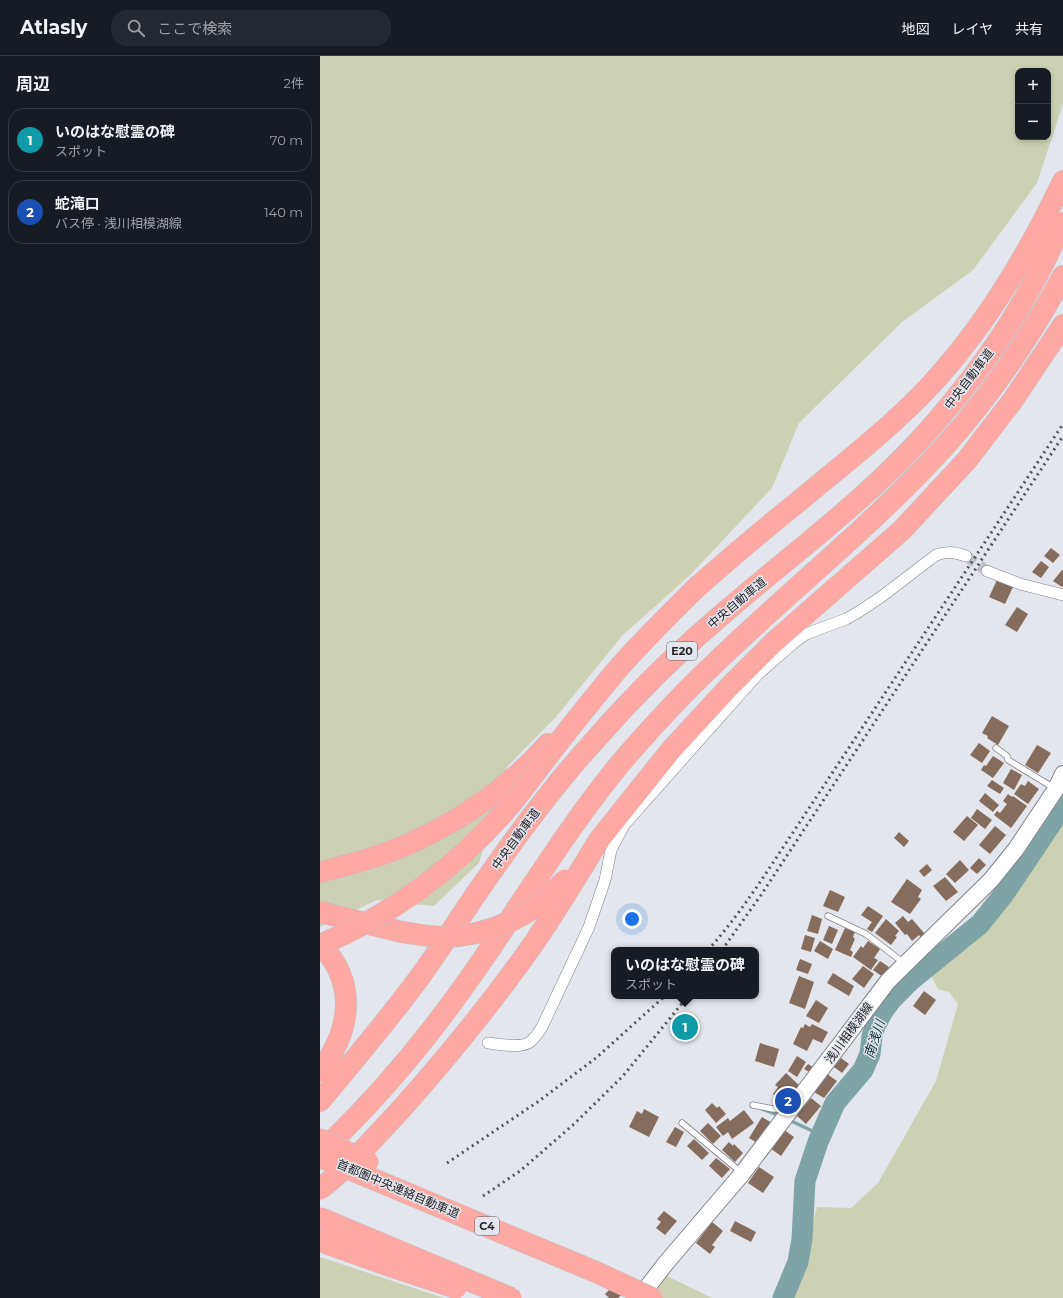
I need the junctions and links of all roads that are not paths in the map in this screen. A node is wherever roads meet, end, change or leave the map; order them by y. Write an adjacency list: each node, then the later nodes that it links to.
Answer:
1 (1063, 181): 8 (highway, bridge)
2 (1063, 223): 20 (highway, 中央自動車道 / E20)
3 (1063, 276): 25 (highway, 中央自動車道 / E20)
4 (1063, 325): 12 (highway)
5 (966, 556): 18 (street)
6 (987, 571): 7 (street)
7 (1063, 595)
8 (651, 632): 13 (highway, bridge); 16 (highway, bridge)
9 (996, 748): 11 (lane)
10 (1063, 774): 11 (main road, 浅川相模湖線)
11 (1056, 789): 17 (main road, 浅川相模湖線)
12 (599, 840): 14 (highway, bridge); 28 (highway, bridge)
13 (320, 872)
14 (320, 912)
15 (828, 916): 17 (lane)
16 (320, 945): 19 (highway)
17 (905, 964): 22 (main road, 浅川相模湖線)
18 (488, 1043)
19 (320, 1071)
20 (320, 1101)
21 (753, 1104): 22 (lane)
22 (792, 1108): 27 (main road, 浅川相模湖線)
23 (682, 1124): 27 (lane)
24 (320, 1139): 31 (highway, bridge)
25 (320, 1153)
26 (320, 1157): 31 (highway, 首都圏中央連絡自動車道 / C4, bridge)
27 (742, 1174): 34 (main road, 浅川相模湖線)
28 (320, 1189)
29 (320, 1218): 33 (highway, bridge)
30 (320, 1241): 32 (highway, bridge)
31 (596, 1272): 35 (highway, 首都圏中央連絡自動車道 / C4, bridge)
32 (485, 1298)
33 (511, 1298)
34 (639, 1298)
35 (652, 1298)

